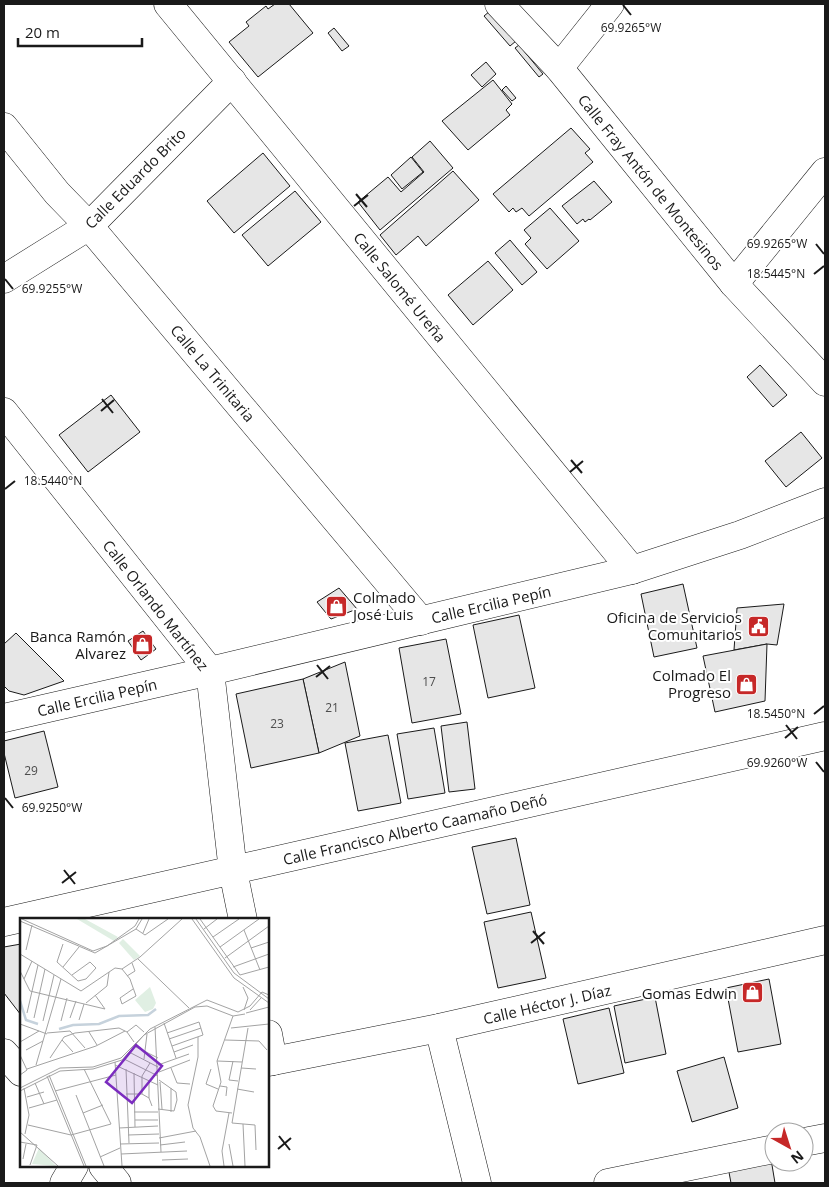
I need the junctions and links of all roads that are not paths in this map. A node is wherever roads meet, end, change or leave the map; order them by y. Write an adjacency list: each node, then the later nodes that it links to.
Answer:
1 (168, 4): 5 (street, Calle Salomé Ureña)
2 (499, 4): 4 (street, Calle Fray Antón de Montesinos)
3 (610, 4): 4 (street)
4 (559, 68): 10 (street, Calle Fray Antón de Montesinos)
5 (232, 81): 8 (street, Calle Eduardo Brito); 14 (street, Calle Salomé Ureña)
6 (4, 127): 8 (street, Calle La Trinitaria)
7 (825, 172): 10 (street)
8 (89, 226): 9 (street, Calle Eduardo Brito); 15 (street, Calle La Trinitaria)
9 (4, 279)
10 (734, 284): 11 (street, Calle Fray Antón de Montesinos)
11 (825, 382)
12 (4, 412): 16 (street, Calle Orlando Martínez)
13 (825, 502): 14 (street, Calle Ercilia Pepín)
14 (632, 570): 15 (street, Calle Ercilia Pepín)
15 (421, 621): 16 (street, Calle Ercilia Pepín)
16 (210, 670): 17 (street, Calle Ercilia Pepín); 19 (street, Calle Orlando Martínez)
17 (8, 710)
18 (825, 736): 19 (street, Calle Francisco Alberto Caamaño Deñó)
19 (233, 871): 21 (street, Calle Francisco Alberto Caamaño Deñó); 22 (street, Calle Orlando Martínez)
20 (20, 918): 23 (street, Calle Francisco Alberto Caamaño Deñó)
21 (22, 918)
22 (243, 918)
23 (4, 922)
24 (825, 940): 25 (street, Calle Héctor J. Díaz)
25 (439, 1028): 28 (street, Calle Héctor J. Díaz); 35 (street)
26 (269, 1048): 28 (street)
27 (4, 1053): 29 (street)
28 (270, 1061)
29 (20, 1071)
30 (764, 1151): 36 (street)
31 (73, 1167): 33 (street)
32 (104, 1167): 34 (street)
33 (64, 1183)
34 (117, 1183)
35 (477, 1183)
36 (608, 1183)

